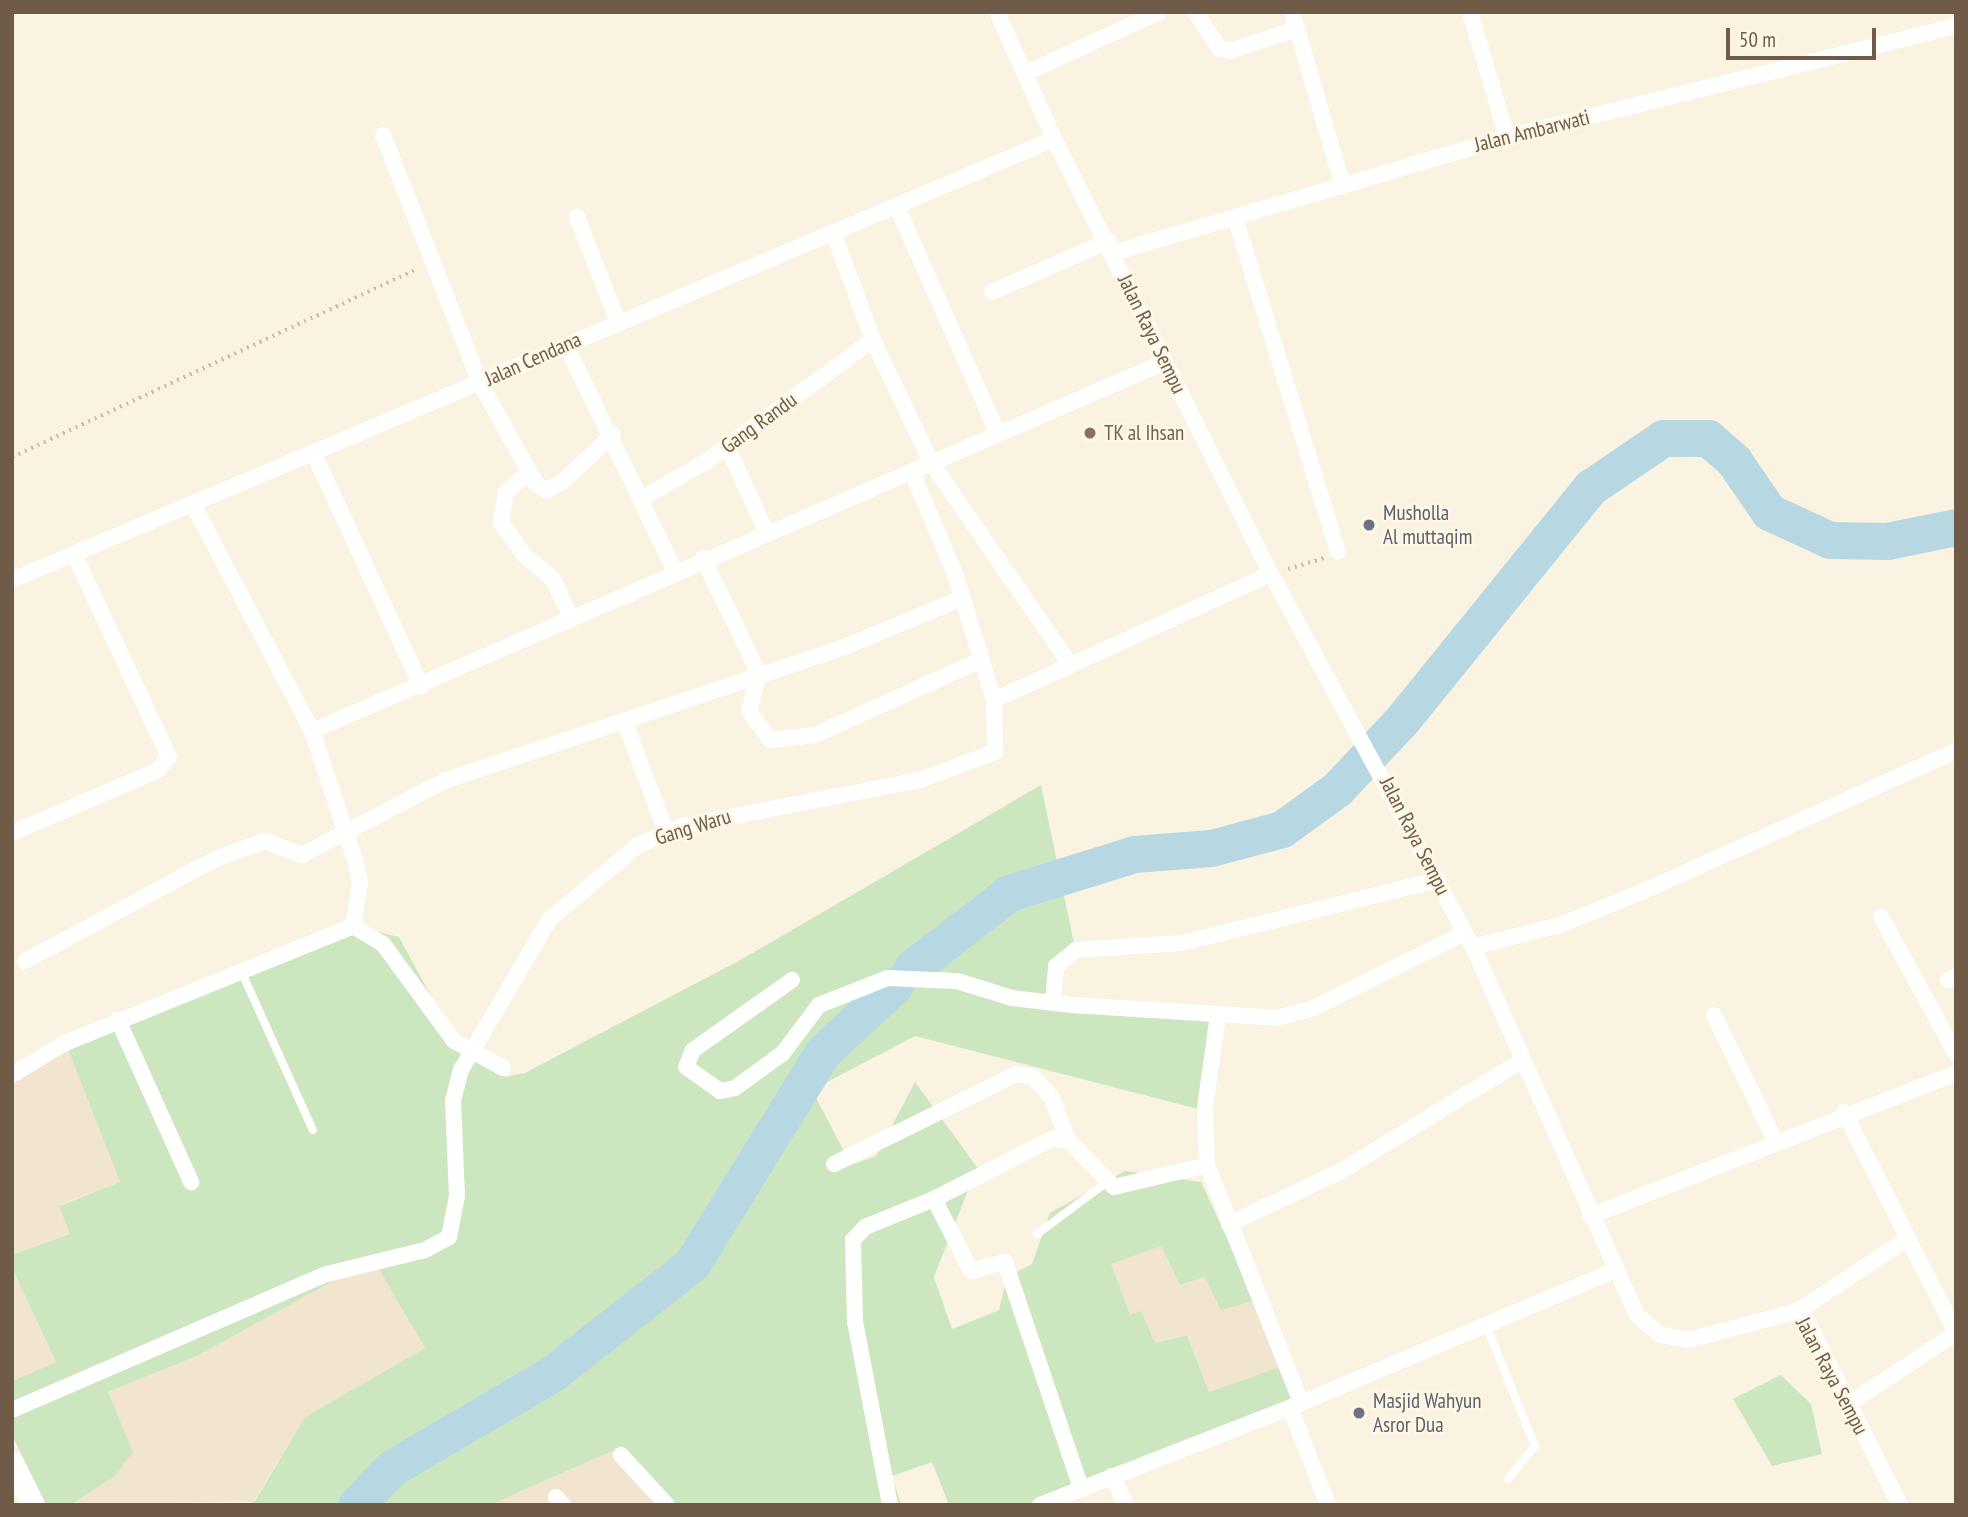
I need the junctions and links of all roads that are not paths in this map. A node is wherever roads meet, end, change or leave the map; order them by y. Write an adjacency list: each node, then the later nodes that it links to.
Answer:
1 (997, 12): 8 (street, Jalan Raya Sempu)
2 (1159, 12): 8 (street)
3 (1195, 12): 7 (street)
4 (1292, 12): 7 (street)
5 (1470, 12): 10 (street)
6 (1956, 26): 10 (street, Jalan Ambarwati)
7 (1297, 29): 12 (street)
8 (1026, 73): 11 (street, Jalan Raya Sempu)
9 (383, 135): 23 (street)
10 (1507, 137): 12 (street, Jalan Ambarwati)
11 (1054, 139): 13 (street, Jalan Cendana); 17 (street, Jalan Raya Sempu)
12 (1343, 186): 14 (street, Jalan Ambarwati)
13 (897, 207): 16 (street, Jalan Cendana); 25 (street)
14 (1235, 217): 17 (street, Jalan Ambarwati); 34 (street)
15 (577, 218): 19 (street)
16 (833, 232): 19 (street, Jalan Cendana); 20 (street)
17 (1110, 247): 18 (street, Jalan Ambarwati); 22 (street, Jalan Raya Sempu)
18 (992, 292)
19 (618, 322): 21 (street, Jalan Cendana)
20 (873, 340): 26 (street, Gang Randu); 28 (street)
21 (566, 345): 23 (street, Jalan Cendana); 24 (street)
22 (1165, 362): 25 (street); 38 (street, Jalan Raya Sempu)
23 (480, 383): 27 (street, Jalan Cendana); 30 (street)
24 (613, 434): 30 (street); 31 (street)
25 (998, 434): 28 (street)
26 (727, 446): 31 (street, Gang Randu); 33 (street)
27 (313, 452): 32 (street, Jalan Cendana); 45 (street)
28 (932, 464): 29 (street); 43 (street)
29 (912, 472): 33 (street); 40 (street)
30 (528, 473): 41 (street)
31 (641, 499): 37 (street)
32 (194, 506): 35 (street, Jalan Cendana); 48 (street)
33 (766, 531): 36 (street)
34 (1338, 551)
35 (74, 554): 39 (street, Jalan Cendana); 51 (street)
36 (703, 558): 37 (street); 44 (street)
37 (675, 571): 41 (street)
38 (1271, 574): 43 (street); 53 (street, Jalan Raya Sempu)
39 (12, 580)
40 (962, 598): 42 (street); 44 (street)
41 (570, 616): 45 (street)
42 (981, 660): 44 (street); 46 (street)
43 (1069, 661): 46 (street)
44 (759, 674): 47 (street)
45 (421, 686): 48 (street)
46 (994, 700): 50 (street, Gang Waru)
47 (624, 720): 50 (street); 52 (street)
48 (312, 731): 52 (street)
49 (1956, 751): 56 (street)
50 (666, 831): 64 (street, Gang Waru)
51 (12, 833)
52 (346, 835): 55 (street); 57 (street)
53 (1437, 880): 56 (street, Jalan Raya Sempu); 60 (street)
54 (1881, 917): 65 (street)
55 (353, 926): 58 (street); 64 (street)
56 (1469, 940): 61 (street); 66 (street, Jalan Raya Sempu)
57 (25, 961)
58 (242, 973): 63 (street); 71 (lane)
59 (792, 980): 60 (street)
60 (1053, 1002): 61 (street)
61 (1218, 1015): 75 (street)
62 (1714, 1015): 73 (street)
63 (118, 1020): 69 (street); 76 (street)
64 (471, 1055): 67 (street); 89 (street, Gang Waru)
65 (1956, 1055)
66 (1519, 1062): 79 (street, Jalan Raya Sempu); 80 (street)
67 (503, 1068)
68 (1956, 1073): 70 (street)
69 (12, 1074)
70 (1844, 1112): 73 (street); 82 (street)
71 (313, 1130)
72 (1068, 1140): 74 (street); 77 (street); 78 (street)
73 (1775, 1140): 79 (street)
74 (834, 1164)
75 (1207, 1165): 77 (street); 80 (street)
76 (191, 1182)
77 (1106, 1183): 81 (lane)
78 (934, 1199): 94 (street); 97 (street)
79 (1590, 1216): 83 (street, Jalan Raya Sempu)
80 (1229, 1224): 88 (street)
81 (1037, 1234)
82 (1909, 1238): 84 (street); 86 (street)
83 (1614, 1271): 84 (street, Jalan Raya Sempu); 85 (street)
84 (1801, 1310): 87 (street, Jalan Raya Sempu)
85 (1486, 1325): 88 (street); 93 (lane)
86 (1956, 1333): 87 (street)
87 (1847, 1405): 101 (street, Jalan Raya Sempu)
88 (1296, 1406): 92 (street); 100 (street)
89 (12, 1410)
90 (621, 1455): 96 (street)
91 (12, 1463): 95 (street)
92 (1112, 1476): 94 (street); 99 (street)
93 (1508, 1479)
94 (1081, 1488): 98 (street)
95 (33, 1505)
96 (667, 1505)
97 (890, 1505)
98 (1040, 1505)
99 (1126, 1505)
100 (1328, 1505)
101 (1900, 1505)

